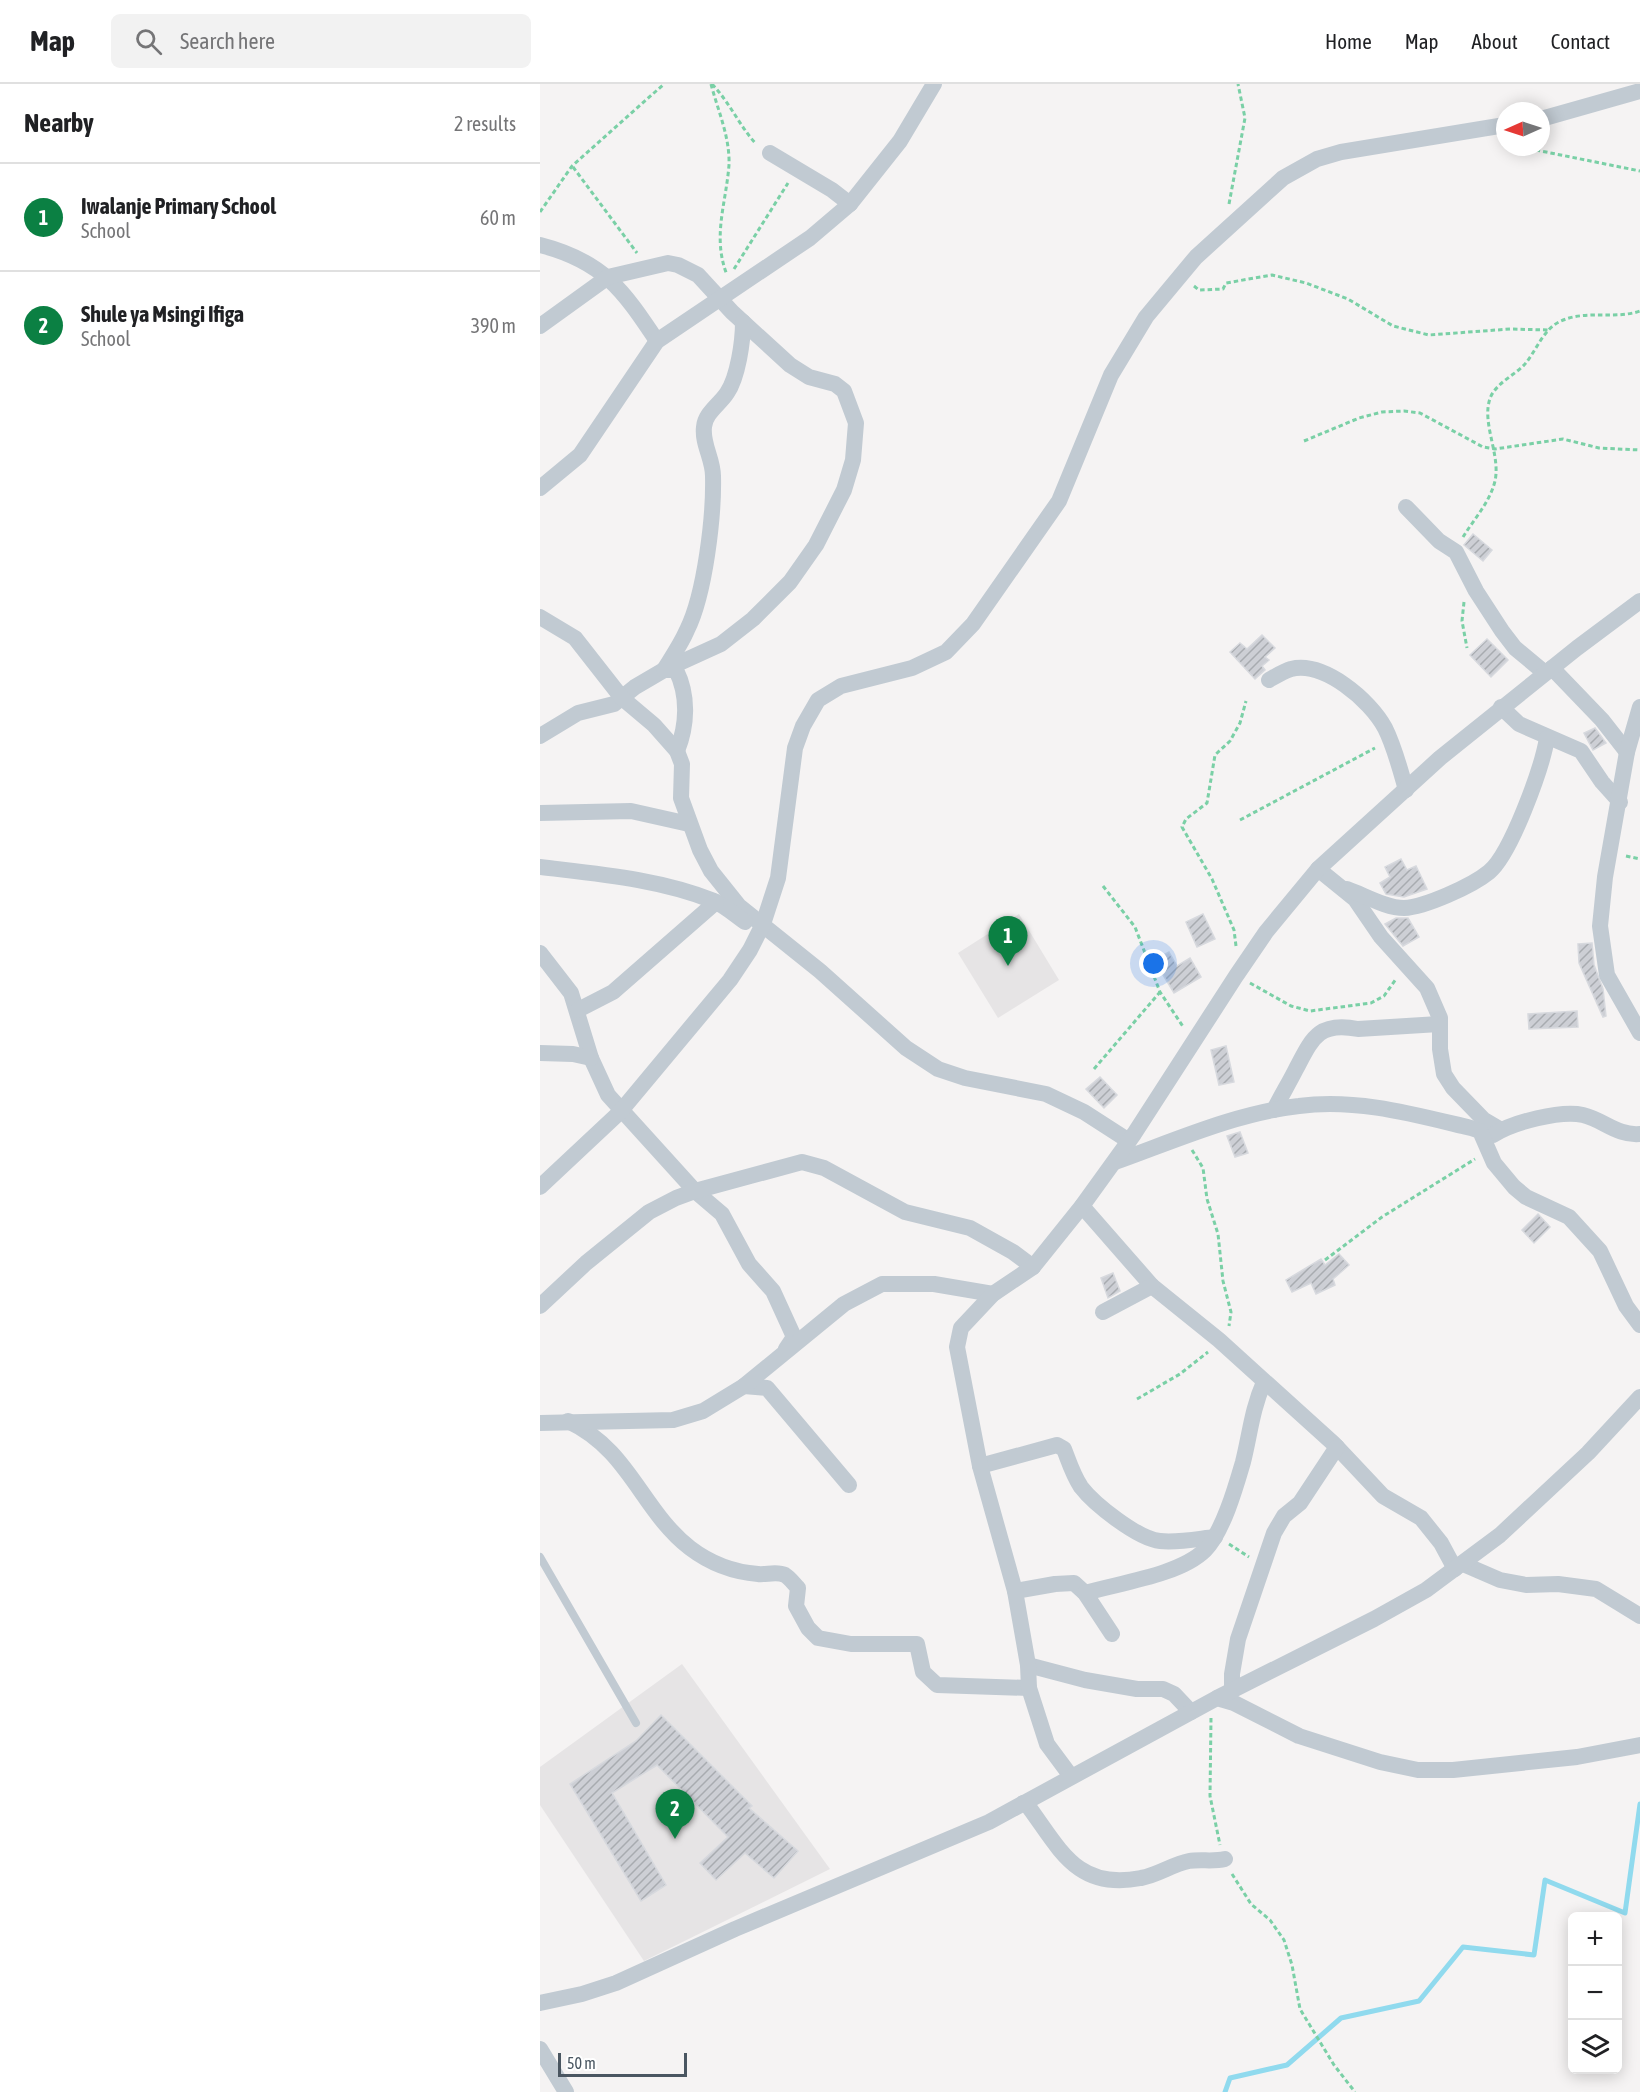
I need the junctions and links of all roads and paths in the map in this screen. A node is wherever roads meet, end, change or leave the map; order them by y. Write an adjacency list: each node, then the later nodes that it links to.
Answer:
1 (664, 84): 10 (path)
2 (712, 84): 8 (path); 11 (path)
3 (934, 84): 13 (street)
4 (1238, 84): 15 (path)
5 (1640, 91): 6 (street)
6 (1550, 116)
7 (1496, 126): 15 (street)
8 (770, 153): 11 (street)
9 (1550, 153): 12 (path)
10 (572, 166): 14 (path); 17 (path)
11 (797, 169): 13 (street)
12 (1640, 171)
13 (850, 204): 20 (street)
14 (540, 212)
15 (1223, 232): 18 (street)
16 (543, 249): 19 (street)
17 (647, 269): 19 (street); 20 (street)
18 (1178, 275): 24 (path); 56 (street)
19 (608, 277): 23 (street); 25 (street)
20 (720, 300): 22 (street); 25 (street)
21 (1640, 311): 24 (path)
22 (743, 322): 34 (street); 34 (street)
23 (540, 326)
24 (1548, 330): 27 (path)
25 (657, 341): 29 (street)
26 (1304, 441): 27 (path)
27 (1495, 448): 28 (path); 31 (path)
28 (1640, 450)
29 (540, 488)
30 (1407, 507): 31 (street)
31 (1456, 552): 35 (street)
32 (1640, 601): 35 (street)
33 (540, 617): 37 (street)
34 (664, 670): 37 (street); 44 (street)
35 (1549, 670): 39 (street); 45 (street)
36 (1269, 680): 43 (street)
37 (622, 698): 41 (street); 44 (street)
38 (1246, 701): 59 (path)
39 (1501, 707): 42 (street); 46 (street)
40 (1640, 707): 45 (street)
41 (540, 736)
42 (1547, 738): 47 (street); 54 (street)
43 (1390, 741): 46 (street); 49 (path)
44 (677, 751): 50 (street)
45 (1627, 752): 47 (street)
46 (1406, 790): 52 (street)
47 (1620, 802): 63 (street)
48 (540, 813): 50 (street)
49 (1240, 820)
50 (689, 824): 56 (street)
51 (540, 867): 55 (street)
52 (1318, 869): 54 (street); 59 (street)
53 (1103, 886): 60 (path)
54 (1343, 888): 58 (street)
55 (716, 902): 56 (street); 61 (street)
56 (761, 928): 69 (street); 72 (street)
57 (540, 953): 61 (street)
58 (1408, 968): 59 (path); 62 (street)
59 (1236, 976): 64 (street)
60 (1160, 992): 64 (path); 67 (path)
61 (578, 1010): 66 (street)
62 (1439, 1024): 68 (street); 70 (street)
63 (1640, 1033)
64 (1192, 1042): 72 (street)
65 (540, 1053): 66 (street)
66 (591, 1058): 69 (street)
67 (1094, 1070)
68 (1274, 1110): 73 (street); 74 (street)
69 (620, 1112): 76 (street); 77 (street)
70 (1501, 1130): 71 (street); 74 (street)
71 (1640, 1134)
72 (1129, 1141): 75 (street)
73 (1174, 1141): 75 (street); 86 (path)
74 (1486, 1144): 79 (path); 85 (street)
75 (1115, 1162): 78 (street)
76 (540, 1187)
77 (695, 1191): 80 (street); 83 (street); 87 (street)
78 (1082, 1206): 80 (street); 81 (street)
79 (1325, 1260)
80 (1033, 1267): 82 (street)
81 (1152, 1286): 84 (street); 86 (street)
82 (993, 1294): 87 (street); 95 (street)
83 (540, 1306)
84 (1103, 1312)
85 (1640, 1325)
86 (1219, 1340): 88 (street); 91 (path)
87 (786, 1350): 89 (street)
88 (1264, 1382): 94 (street); 97 (street)
89 (744, 1386): 92 (street); 96 (street)
90 (1640, 1397): 100 (street)
91 (1137, 1399)
92 (568, 1421): 93 (street); 106 (street)
93 (540, 1423)
94 (1337, 1447): 99 (street); 100 (street)
95 (981, 1466): 97 (street); 101 (street)
96 (849, 1485)
97 (1215, 1537): 99 (path); 102 (street)
98 (540, 1557): 110 (lane)
99 (1264, 1564): 107 (street)
100 (1459, 1566): 103 (street); 107 (street)
101 (1015, 1591): 102 (street); 105 (street)
102 (1085, 1593): 104 (street)
103 (1640, 1616)
104 (1112, 1634)
105 (1028, 1665): 106 (street); 109 (street)
106 (1029, 1688): 112 (street)
107 (1232, 1690): 108 (street)
108 (1213, 1700): 109 (street); 111 (street); 114 (path)
109 (1191, 1712): 112 (street)
110 (636, 1723)
111 (1640, 1745)
112 (1070, 1775): 113 (street)
113 (1023, 1803): 114 (street); 115 (street)
114 (1225, 1859): 118 (path)
115 (540, 2003)
116 (540, 2049): 117 (street)
117 (566, 2092)
118 (1355, 2092)

